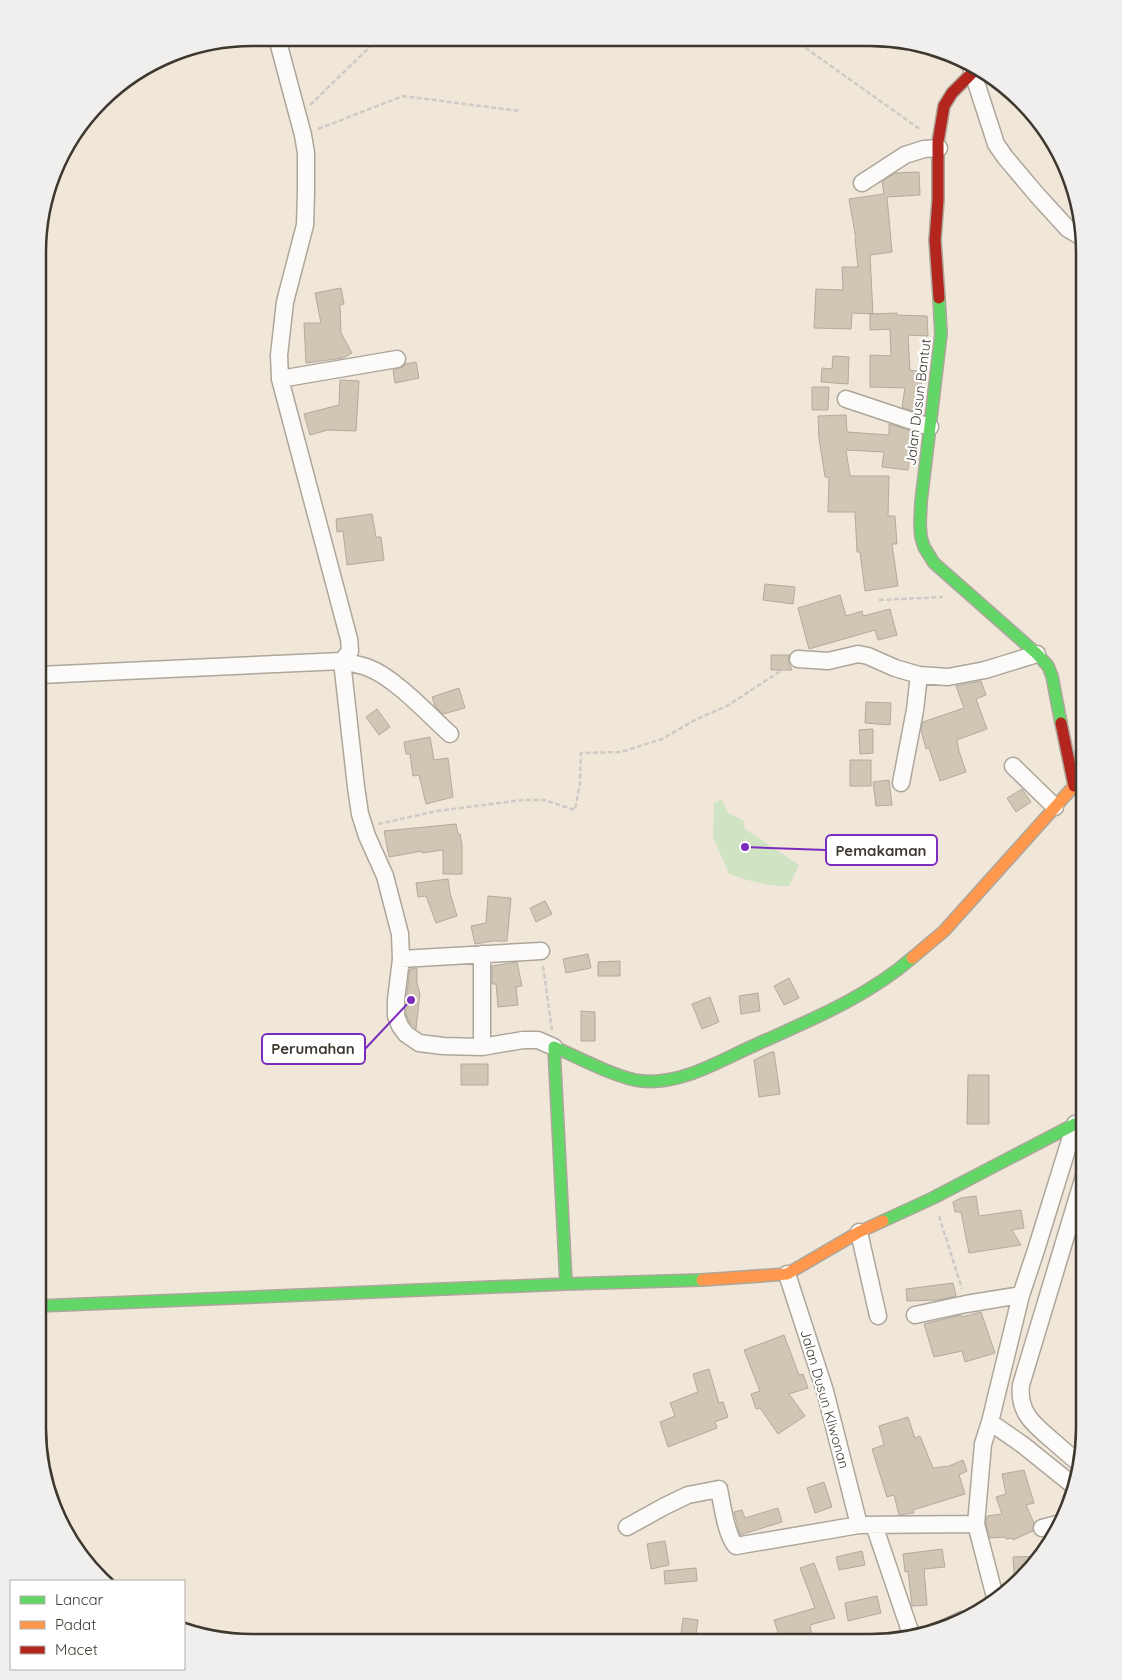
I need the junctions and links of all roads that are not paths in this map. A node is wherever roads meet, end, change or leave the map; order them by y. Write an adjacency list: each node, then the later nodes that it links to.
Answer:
1 (279, 46): 8 (street)
2 (969, 72): 4 (street, Jalan Dusun Bantut)
3 (972, 74): 6 (street)
4 (938, 145): 5 (street); 10 (street, Jalan Dusun Bantut)
5 (862, 183)
6 (1075, 233)
7 (397, 359): 8 (street)
8 (280, 378): 13 (street)
9 (846, 399): 10 (street)
10 (930, 427): 11 (street, Jalan Dusun Bantut)
11 (1037, 654): 15 (street); 18 (street, Jalan Dusun Bantut)
12 (798, 659): 15 (street)
13 (342, 662): 14 (street); 16 (street); 24 (street)
14 (46, 675)
15 (919, 675): 19 (street)
16 (450, 734)
17 (1013, 766): 21 (street)
18 (1076, 771)
19 (901, 783)
20 (1076, 786): 21 (street)
21 (1055, 807): 26 (street)
22 (541, 951): 23 (street)
23 (482, 954): 24 (street); 25 (street)
24 (401, 958): 25 (street)
25 (482, 1047): 26 (street)
26 (554, 1047): 32 (street)
27 (1076, 1125): 30 (street)
28 (1076, 1135): 33 (street)
29 (1076, 1203): 38 (street)
30 (859, 1232): 31 (street); 36 (street)
31 (787, 1274): 32 (street); 42 (street, Jalan Dusun Kliwonan)
32 (566, 1284): 34 (street)
33 (1021, 1295): 35 (street); 37 (street)
34 (46, 1306)
35 (915, 1315)
36 (878, 1316)
37 (990, 1422): 39 (street); 41 (street)
38 (1074, 1459): 39 (street)
39 (1057, 1472): 40 (street)
40 (1069, 1482)
41 (976, 1524): 42 (street); 46 (street)
42 (867, 1525): 44 (street); 47 (street, Jalan Dusun Kliwonan)
43 (1051, 1526): 45 (street)
44 (626, 1527)
45 (1042, 1528)
46 (994, 1592)
47 (909, 1630)

